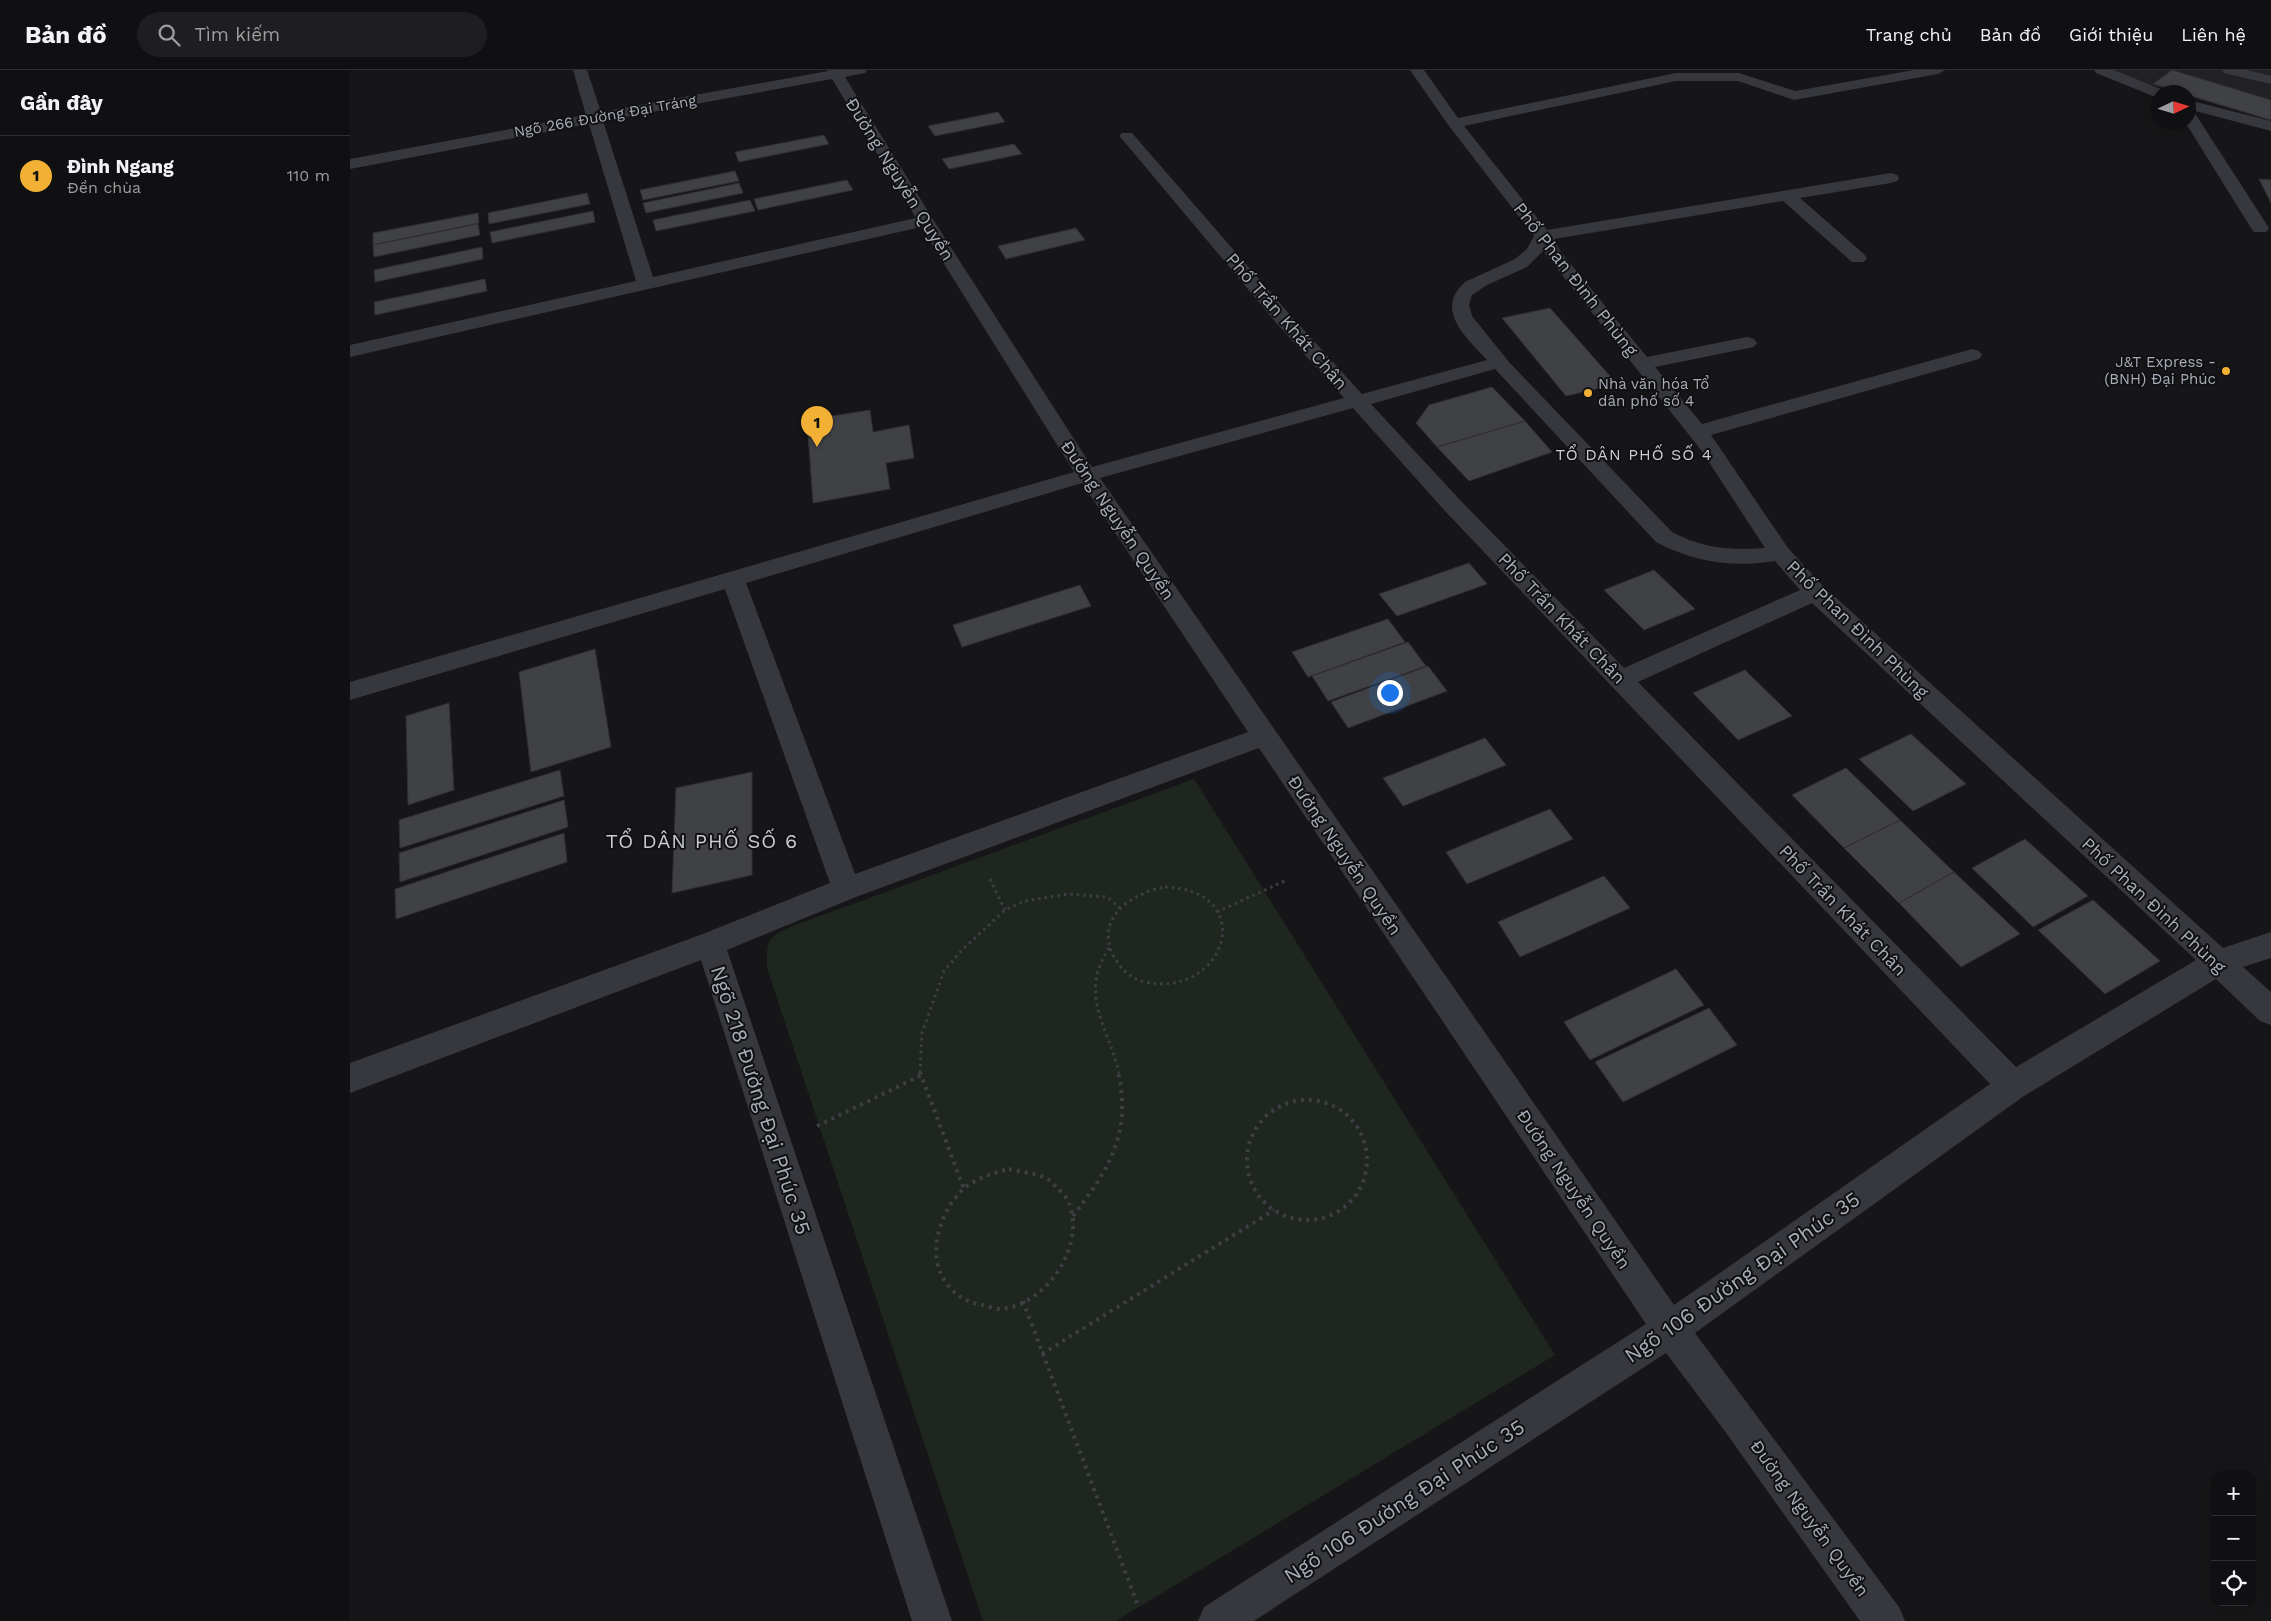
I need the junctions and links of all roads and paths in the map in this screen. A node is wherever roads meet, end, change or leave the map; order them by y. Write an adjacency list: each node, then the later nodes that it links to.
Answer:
1 (580, 70): 10 (street)
2 (1417, 70): 11 (street, Phố Phan Đình Phùng)
3 (1938, 70): 11 (street)
4 (2101, 70): 8 (street)
5 (2229, 70): 7 (street)
6 (843, 71): 10 (street, Ngõ 266 Đường Đại Tráng); 18 (street, Đường Nguyễn Quyền)
7 (2271, 80)
8 (2151, 90)
9 (2196, 106): 12 (street)
10 (594, 118): 15 (street, Ngõ 266 Đường Đại Tráng); 22 (street)
11 (1454, 123): 20 (street, Phố Phan Đình Phùng)
12 (2271, 126)
13 (2196, 127): 19 (street)
14 (1127, 136): 28 (street, Phố Trần Khát Chân)
15 (350, 164)
16 (1891, 178): 17 (street)
17 (1786, 195): 20 (street); 21 (street)
18 (926, 221): 22 (street); 30 (street, Đường Nguyễn Quyền)
19 (2266, 233)
20 (1543, 236): 26 (street); 27 (street, Phố Phan Đình Phùng)
21 (1858, 258)
22 (646, 283): 24 (street)
23 (1747, 343): 27 (street)
24 (350, 351)
25 (1972, 355): 29 (street)
26 (1500, 362): 28 (street); 31 (street)
27 (1642, 364): 29 (street, Phố Phan Đình Phùng)
28 (1358, 402): 30 (street); 34 (street, Phố Trần Khát Chân)
29 (1698, 432): 31 (street, Phố Phan Đình Phùng)
30 (1087, 475): 32 (street); 36 (street, Đường Nguyễn Quyền)
31 (1780, 553): 33 (street, Phố Phan Đình Phùng)
32 (733, 579): 35 (street); 39 (street)
33 (1816, 592): 34 (street); 46 (street, Phố Phan Đình Phùng)
34 (1621, 680): 50 (street, Phố Trần Khát Chân)
35 (350, 691)
36 (1264, 736): 39 (street); 56 (street, Đường Nguyễn Quyền)
37 (988, 875): 41 (path)
38 (1287, 880): 42 (path)
39 (846, 889): 43 (street)
40 (1120, 908): 41 (path); 42 (path); 45 (path)
41 (1005, 910): 48 (path)
42 (1217, 912): 45 (path)
43 (710, 944): 49 (street, Ngõ 218 Đường Đại Phúc 35); 59 (street, Ngõ 218 Đường Đại Phúc 35)
44 (2271, 945): 46 (street, Ngõ 106 Đường Đại Phúc 35)
45 (1109, 948): 54 (path)
46 (2217, 963): 47 (street, Phố Phan Đình Phùng); 50 (street, Ngõ 106 Đường Đại Phúc 35)
47 (2271, 1012)
48 (922, 1075): 51 (path); 52 (path)
49 (350, 1078)
50 (2013, 1086): 56 (street, Ngõ 106 Đường Đại Phúc 35)
51 (817, 1126)
52 (964, 1189): 54 (path); 55 (path)
53 (1274, 1210): 53 (path); 57 (path)
54 (1072, 1217): 55 (path)
55 (1023, 1301): 57 (path)
56 (1670, 1330): 60 (street, Ngõ 106 Đường Đại Phúc 35); 61 (street, Đường Nguyễn Quyền)
57 (1042, 1354): 58 (path)
58 (1137, 1603)
59 (932, 1621)
60 (1218, 1621)
61 (1885, 1621)

